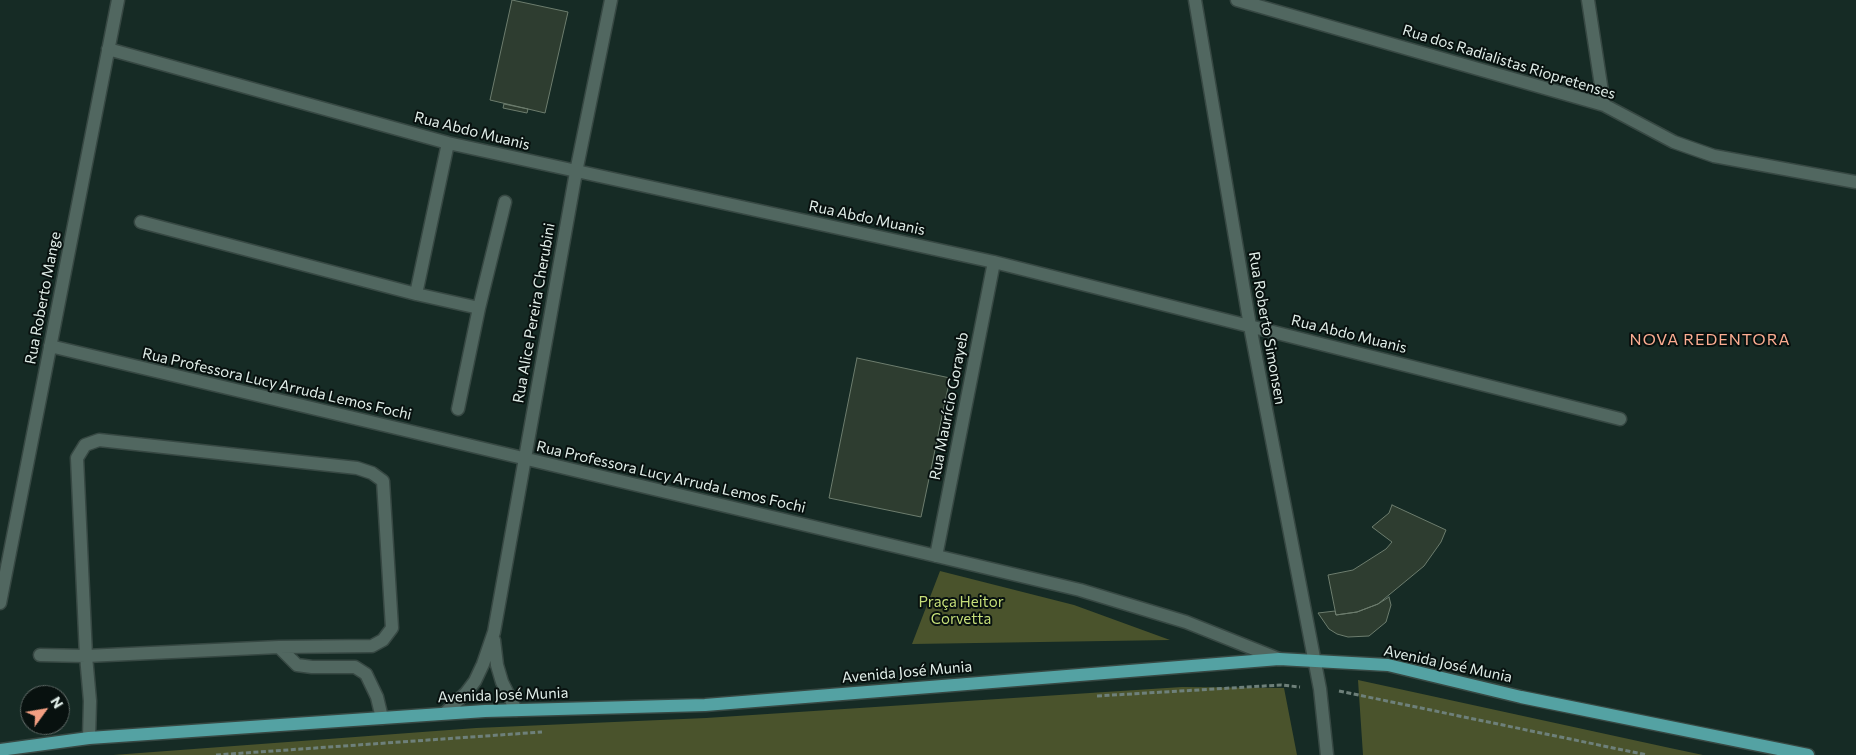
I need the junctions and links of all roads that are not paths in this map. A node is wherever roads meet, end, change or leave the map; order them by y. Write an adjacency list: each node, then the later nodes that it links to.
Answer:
1 (118, 0): 6 (street, Rua Roberto Mange)
2 (611, 0): 9 (street, Rua Alice Pereira Cherubini)
3 (1195, 0): 16 (street, Rua Roberto Simonsen)
4 (1237, 0): 7 (street, Rua dos Radialistas Riopretenses)
5 (1588, 0): 7 (street)
6 (108, 49): 8 (street, Rua Abdo Muanis); 17 (street, Rua Roberto Mange)
7 (1604, 104): 10 (street, Rua dos Radialistas Riopretenses)
8 (448, 143): 9 (street, Rua Abdo Muanis); 14 (street)
9 (576, 172): 13 (street, Rua Abdo Muanis); 20 (street, Rua Alice Pereira Cherubini)
10 (1856, 182)
11 (505, 202): 15 (street)
12 (142, 222): 14 (street)
13 (994, 262): 16 (street, Rua Abdo Muanis); 21 (street, Rua Maurício Gorayeb)
14 (416, 294): 15 (street)
15 (479, 308): 18 (street)
16 (1250, 326): 19 (street, Rua Abdo Muanis); 28 (street, Rua Roberto Simonsen)
17 (50, 346): 20 (street, Rua Professora Lucy Arruda Lemos Fochi); 22 (street, Rua Roberto Mange)
18 (458, 409)
19 (1620, 419)
20 (524, 459): 21 (street, Rua Professora Lucy Arruda Lemos Fochi); 23 (street, Rua Alice Pereira Cherubini)
21 (936, 556): 27 (street, Rua Professora Lucy Arruda Lemos Fochi)
22 (0, 603)
23 (494, 632): 29 (street, Rua Alice Pereira Cherubini); 30 (street, Rua Alice Pereira Cherubini)
24 (279, 647): 26 (street); 26 (street); 31 (street)
25 (40, 655): 26 (street)
26 (86, 656): 32 (street)
27 (1279, 659): 28 (main road, Avenida José Munia); 29 (main road, Avenida José Munia)
28 (1314, 660): 34 (street, Rua Roberto Simonsen); 35 (main road, Avenida José Munia)
29 (516, 710): 30 (main road, Avenida José Munia)
30 (445, 713): 31 (main road, Avenida José Munia)
31 (382, 718): 32 (main road, Avenida José Munia)
32 (89, 738): 33 (main road, Avenida José Munia)
33 (1, 747)
34 (1327, 755)
35 (1808, 755)

